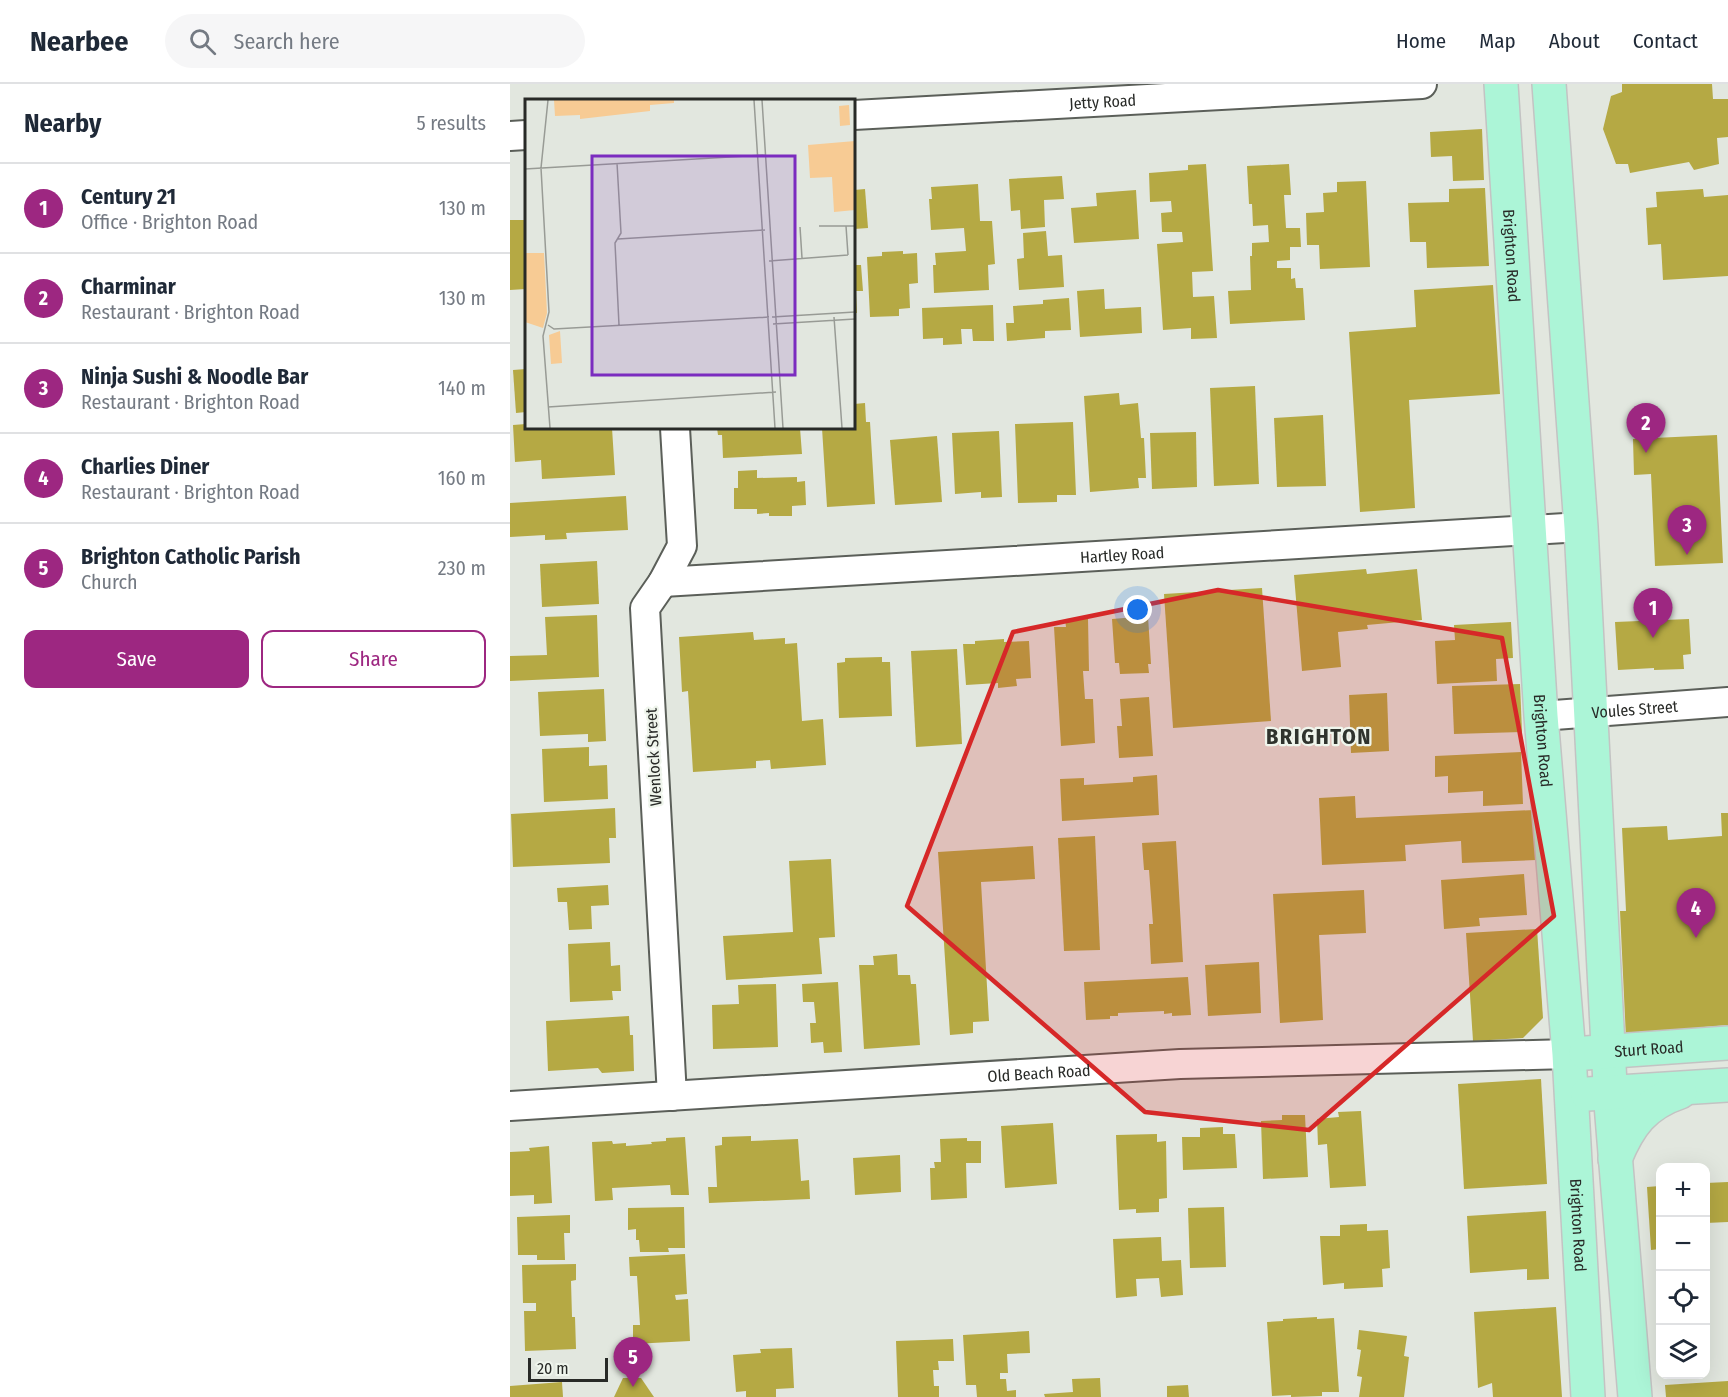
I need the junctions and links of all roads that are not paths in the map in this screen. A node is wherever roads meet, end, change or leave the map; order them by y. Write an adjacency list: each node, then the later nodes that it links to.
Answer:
1 (1422, 84): 4 (street, Jetty Road)
2 (1501, 84): 9 (main road, Brighton Road)
3 (1549, 84): 8 (main road)
4 (855, 115)
5 (525, 135): 6 (street)
6 (510, 136)
7 (675, 429): 10 (street, Wenlock Street)
8 (1581, 527): 9 (street, Hartley Road); 12 (main road)
9 (1531, 530): 10 (street, Hartley Road); 13 (main road, Brighton Road)
10 (663, 582): 21 (street, Wenlock Street)
11 (1728, 702): 12 (street, Voules Street)
12 (1591, 712): 13 (street, Voules Street); 15 (main road)
13 (1541, 716): 16 (main road, Brighton Road)
14 (1728, 1043): 15 (main road, Sturt Road)
15 (1608, 1051): 16 (main road, Sturt Road); 19 (main road)
16 (1569, 1054): 20 (main road, Brighton Road); 21 (street, Old Beach Road)
17 (1728, 1085): 18 (main road)
18 (1696, 1086): 19 (main road); 23 (main road)
19 (1611, 1092): 20 (main road); 23 (main road)
20 (1572, 1095): 24 (main road, Brighton Road)
21 (672, 1096): 22 (street, Old Beach Road)
22 (510, 1106)
23 (1615, 1159): 25 (main road)
24 (1588, 1397)
25 (1635, 1397)

